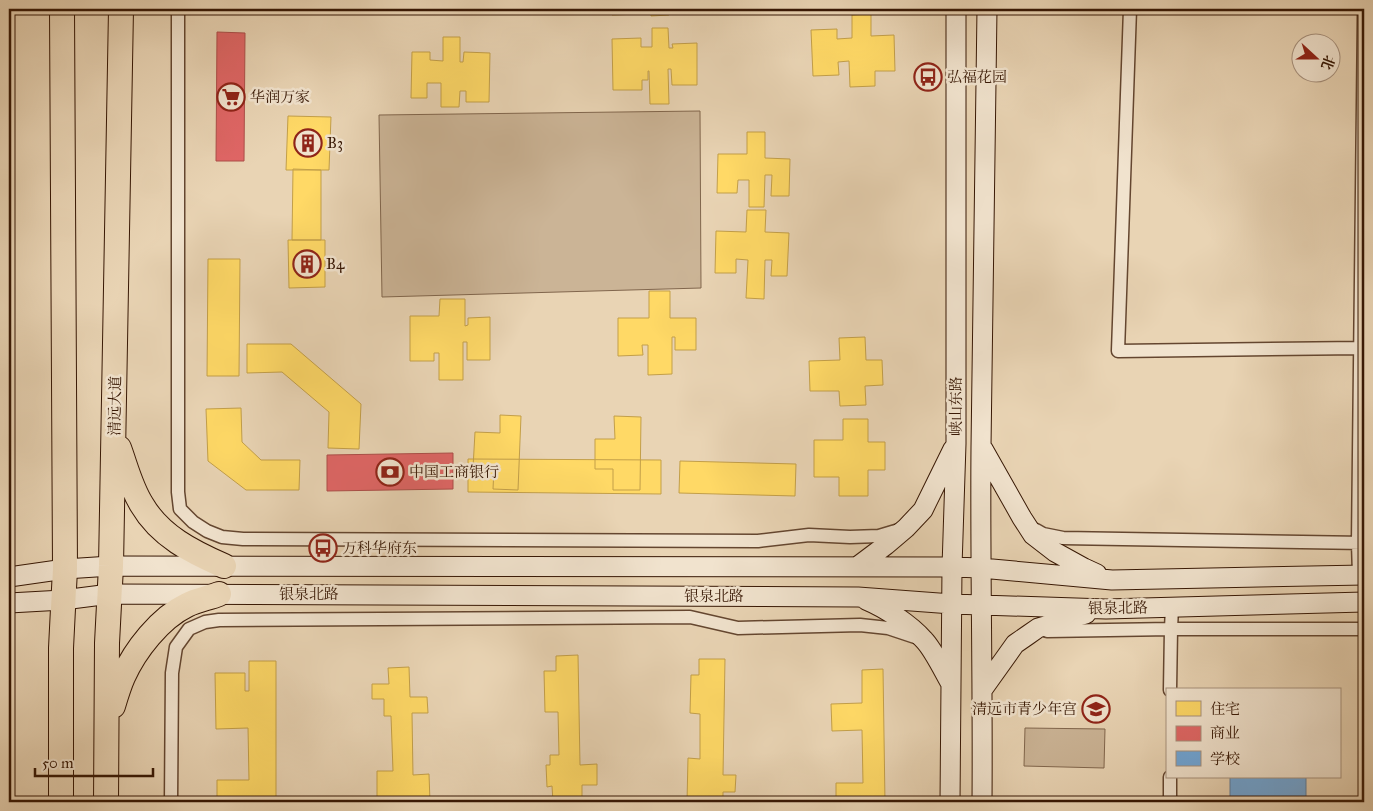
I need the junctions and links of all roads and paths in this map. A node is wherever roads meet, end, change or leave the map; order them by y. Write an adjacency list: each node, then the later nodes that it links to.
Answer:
1 (62, 9): 20 (highway)
2 (121, 9): 9 (highway, 清远大道)
3 (178, 9): 13 (street)
4 (956, 9): 10 (main road, 峡山东路)
5 (987, 9): 11 (main road, 峡山东路)
6 (1130, 9): 8 (street)
7 (1364, 15): 8 (street)
8 (1360, 348): 14 (street)
9 (114, 436): 15 (highway, 清远大道); 16 (highway)
10 (956, 444): 13 (main road); 18 (main road, 峡山东路)
11 (981, 447): 12 (main road); 19 (main road, 峡山东路)
12 (1022, 518): 14 (street); 23 (main road)
13 (906, 528): 17 (main road)
14 (1361, 543): 21 (street)
15 (111, 566): 16 (main road, 银泉北路); 20 (main road, 银泉北路); 24 (highway, 清远大道)
16 (224, 566): 17 (main road, 银泉北路)
17 (858, 566): 18 (main road, 银泉北路)
18 (952, 567): 19 (main road, 银泉北路); 30 (main road, 峡山东路)
19 (981, 568): 23 (main road, 银泉北路); 31 (main road, 峡山东路)
20 (65, 569): 22 (main road, 银泉北路); 27 (highway)
21 (1362, 575): 23 (main road, 银泉北路)
22 (9, 577)
23 (1112, 580)
24 (110, 594): 25 (main road, 银泉北路); 27 (main road, 银泉北路); 41 (highway, 清远大道)
25 (220, 594): 26 (main road, 银泉北路); 41 (highway)
26 (858, 597): 30 (main road, 银泉北路); 36 (main road)
27 (63, 600): 29 (main road, 银泉北路); 43 (highway)
28 (1364, 602): 32 (main road, 银泉北路)
29 (9, 603)
30 (952, 604): 31 (main road, 银泉北路); 38 (main road, 峡山东路)
31 (982, 604): 33 (main road, 银泉北路); 40 (main road, 峡山东路)
32 (1172, 607): 33 (main road, 银泉北路); 34 (street)
33 (1106, 609): 37 (main road)
34 (1171, 629): 35 (street, 银泉北路); 37 (street, 银泉北路); 39 (street)
35 (1364, 629)
36 (926, 641): 38 (main road); 45 (street, 银泉北路)
37 (1015, 644): 40 (main road)
38 (951, 684): 46 (main road, 峡山东路)
39 (1170, 688)
40 (983, 689): 47 (main road, 峡山东路)
41 (106, 729): 44 (highway, 清远大道)
42 (1170, 778): 48 (street)
43 (61, 802)
44 (106, 802)
45 (171, 802)
46 (950, 802)
47 (982, 802)
48 (1170, 802)

